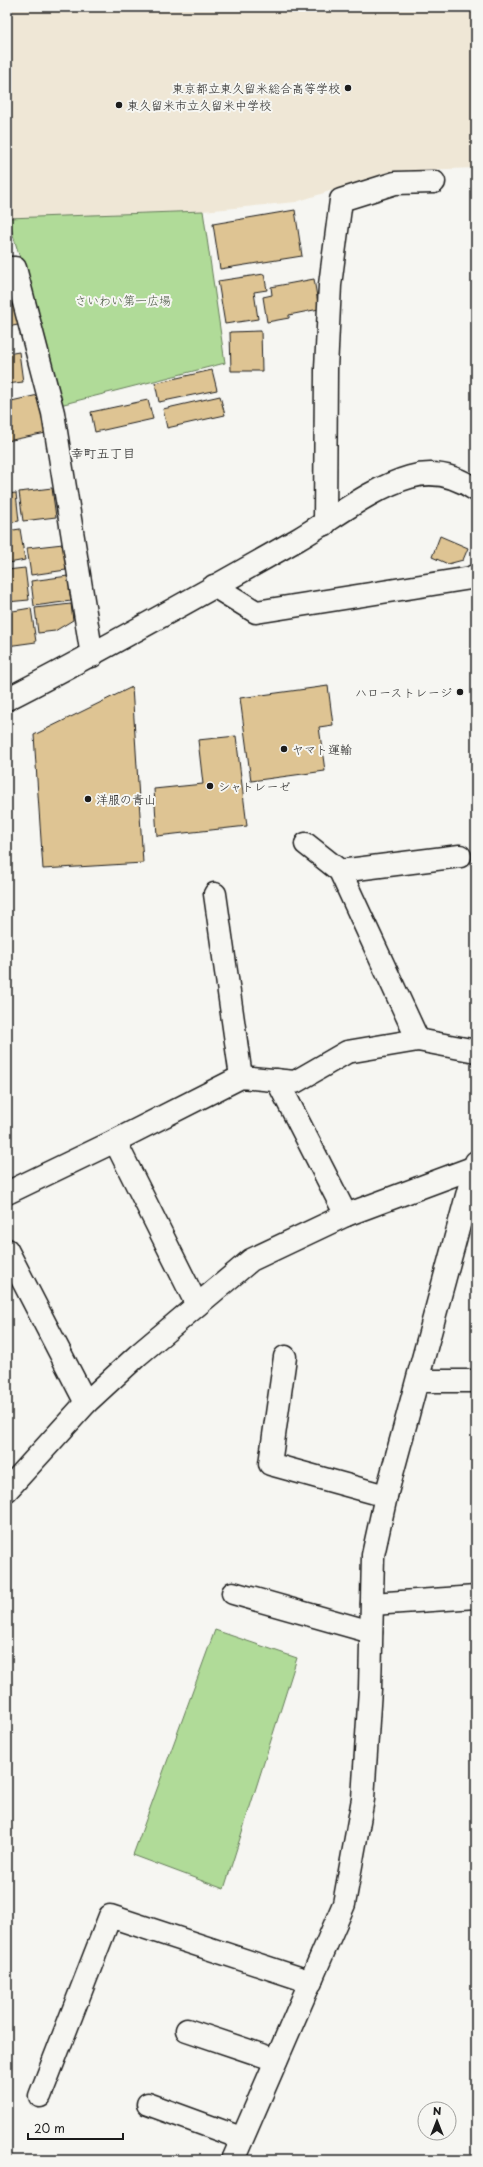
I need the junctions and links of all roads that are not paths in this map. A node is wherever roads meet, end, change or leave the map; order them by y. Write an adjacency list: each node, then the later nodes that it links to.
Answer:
1 (434, 182): 4 (street)
2 (7, 268): 7 (street)
3 (476, 490): 4 (street)
4 (325, 524): 6 (street)
5 (476, 575): 6 (street)
6 (214, 586): 7 (street)
7 (92, 656): 8 (street)
8 (7, 699)
9 (306, 844): 11 (street)
10 (460, 856): 11 (street)
11 (340, 871): 13 (street)
12 (215, 894): 15 (street)
13 (418, 1040): 14 (street); 16 (street)
14 (476, 1052)
15 (241, 1077): 16 (street); 17 (street)
16 (277, 1080): 20 (street)
17 (115, 1141): 19 (street); 22 (street)
18 (475, 1164): 20 (street); 24 (street)
19 (7, 1194)
20 (346, 1215): 22 (street)
21 (7, 1250): 26 (street)
22 (196, 1305): 26 (street)
23 (285, 1357): 28 (street)
24 (418, 1381): 25 (street); 28 (street)
25 (476, 1381)
26 (86, 1403): 27 (street)
27 (7, 1490)
28 (386, 1496): 31 (street)
29 (233, 1593): 32 (street)
30 (476, 1597): 31 (street)
31 (372, 1604): 32 (street)
32 (371, 1632): 33 (street)
33 (311, 1982): 35 (street); 36 (street)
34 (187, 2030): 35 (street)
35 (276, 2060): 38 (street)
36 (40, 2096)
37 (148, 2104): 38 (street)
38 (241, 2138): 39 (street)
39 (233, 2160)

